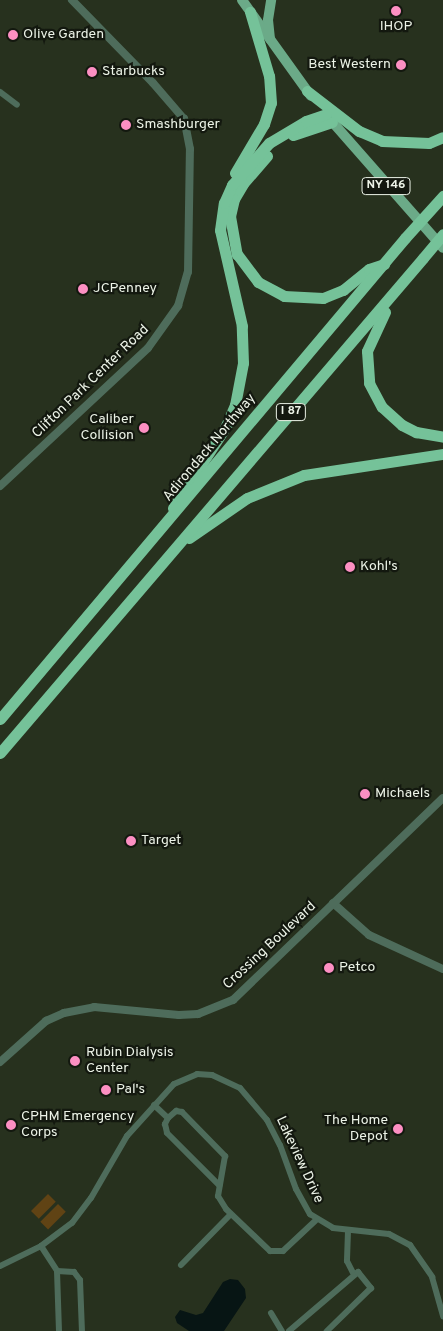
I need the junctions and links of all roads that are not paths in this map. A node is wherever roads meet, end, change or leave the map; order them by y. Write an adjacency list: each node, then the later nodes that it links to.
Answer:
1 (72, 0): 19 (street, Clifton Park Center Road)
2 (242, 0): 4 (main road, NY 146)
3 (271, 0): 5 (main road)
4 (250, 12): 5 (main road, NY 146); 12 (highway)
5 (271, 43): 6 (main road, NY 146)
6 (308, 91): 9 (main road, NY 146); 10 (highway)
7 (0, 92): 8 (street)
8 (17, 105)
9 (329, 118): 12 (highway); 14 (main road, NY 146); 15 (highway)
10 (443, 137)
11 (443, 195): 15 (highway, Adirondack Northway / I 87, bridge)
12 (224, 203): 20 (highway)
13 (443, 234): 16 (highway, I 87, bridge)
14 (443, 248)
15 (384, 264): 20 (highway, Adirondack Northway / I 87)
16 (414, 269): 17 (highway); 21 (highway, I 87)
17 (443, 437)
18 (443, 454): 21 (highway)
19 (0, 486)
20 (163, 528): 22 (highway, Adirondack Northway / I 87)
21 (168, 554): 23 (highway, I 87)
22 (0, 719)
23 (0, 753)
24 (443, 798): 25 (street, Crossing Boulevard)
25 (333, 904): 26 (street); 27 (street, Crossing Boulevard)
26 (443, 969)
27 (0, 1062)
28 (154, 1105): 29 (street); 32 (street, Lakeview Drive); 34 (street, Lakeview Drive)
29 (168, 1118): 30 (street); 30 (street)
30 (218, 1185): 31 (street)
31 (231, 1214): 32 (street); 35 (street)
32 (316, 1220): 33 (street, Lakeview Drive)
33 (348, 1231): 38 (street); 40 (street, Lakeview Drive)
34 (41, 1246): 36 (street, Lakeview Drive); 37 (street)
35 (181, 1265)
36 (0, 1266)
37 (57, 1271): 41 (street); 42 (street)
38 (353, 1273): 44 (street); 45 (street)
39 (271, 1313): 43 (street)
40 (443, 1316)
41 (59, 1331)
42 (82, 1331)
43 (282, 1331)
44 (289, 1331)
45 (327, 1331)

